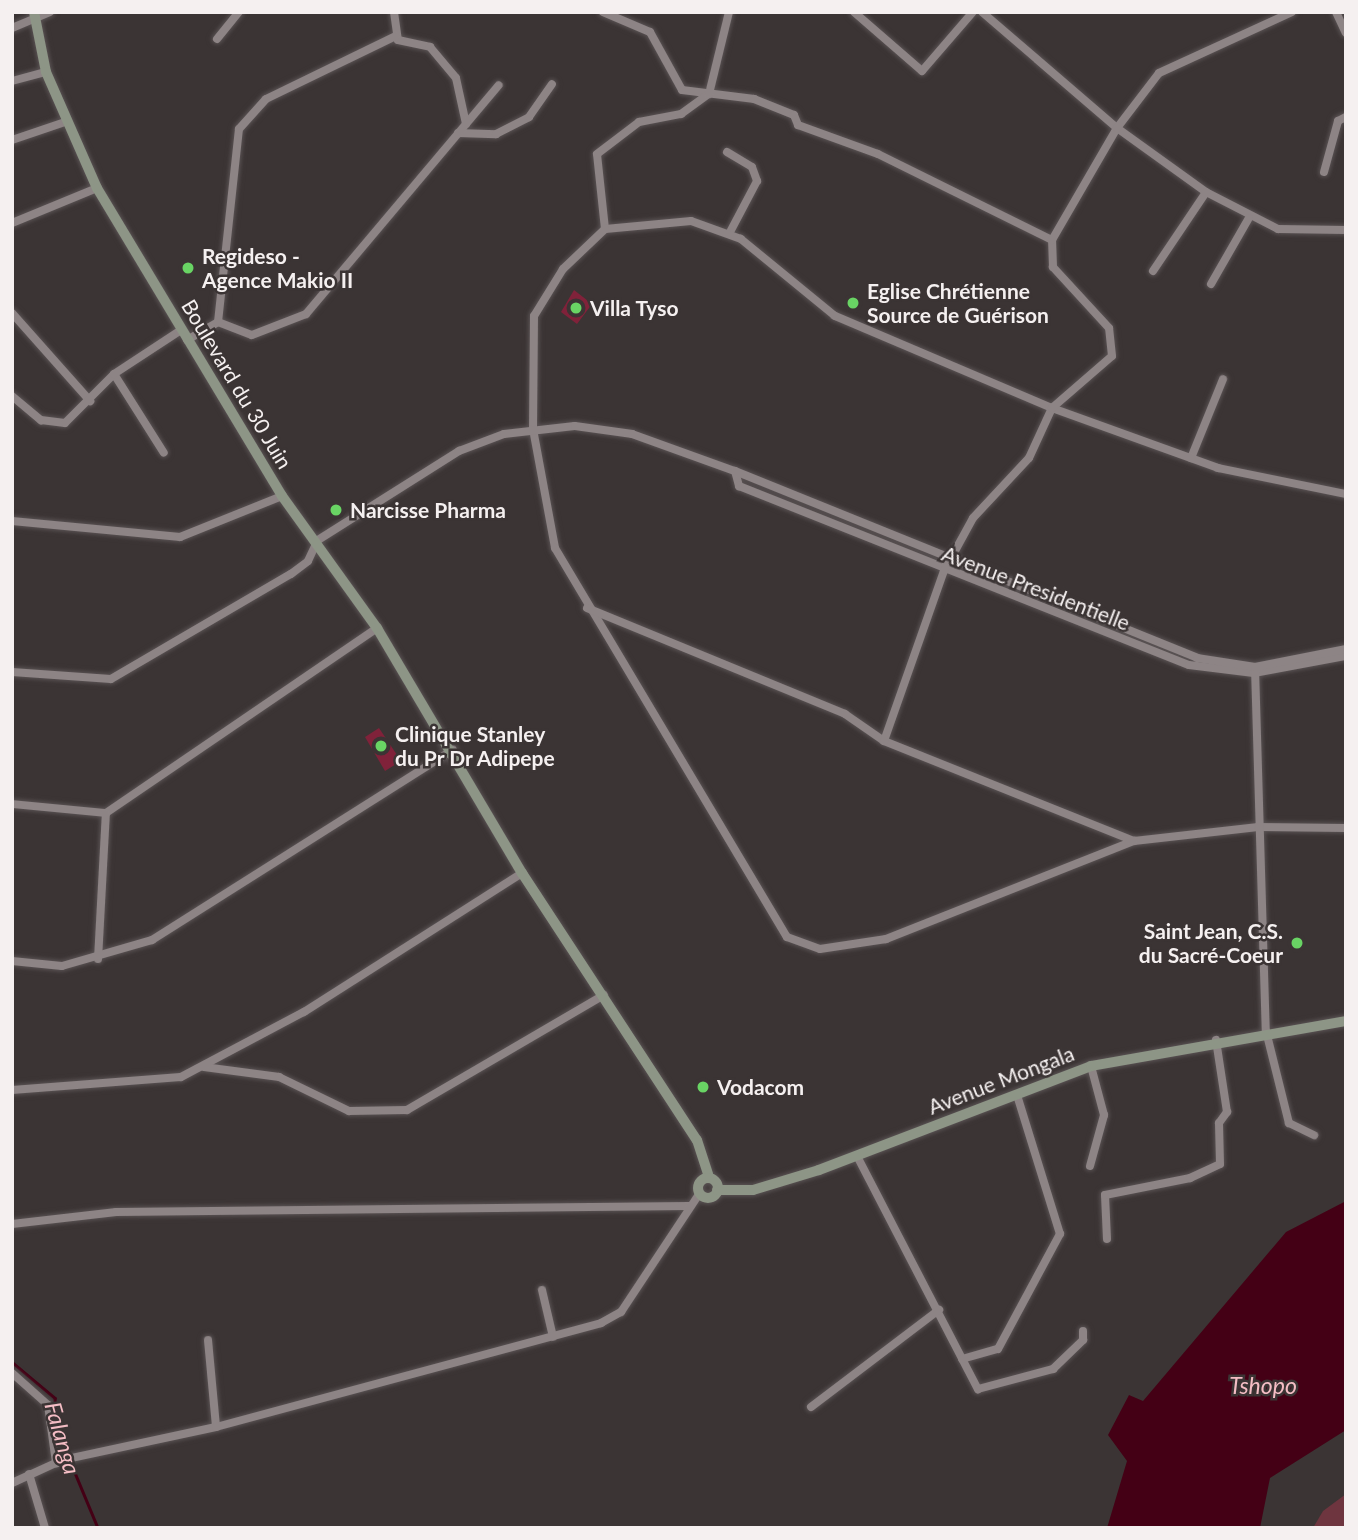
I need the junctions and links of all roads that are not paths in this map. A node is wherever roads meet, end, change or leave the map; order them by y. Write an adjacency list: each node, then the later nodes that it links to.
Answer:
1 (50, 12): 11 (street)
2 (239, 12): 15 (street)
3 (394, 12): 14 (street)
4 (603, 12): 20 (street)
5 (729, 12): 20 (street)
6 (854, 12): 7 (street)
7 (973, 12)
8 (982, 12): 24 (street)
9 (1292, 12): 24 (street)
10 (1336, 12): 13 (street)
11 (35, 16): 12 (street); 16 (street, Boulevard du 30 Juin)
12 (12, 28)
13 (1346, 33)
14 (396, 36): 23 (street); 40 (street)
15 (217, 38)
16 (46, 72): 17 (street); 22 (street, Boulevard du 30 Juin)
17 (12, 81)
18 (552, 84): 25 (street)
19 (499, 85): 23 (street)
20 (709, 94): 33 (street); 36 (street)
21 (1346, 117): 28 (street)
22 (65, 122): 26 (street); 29 (street, Boulevard du 30 Juin)
23 (466, 124): 25 (street)
24 (1117, 128): 30 (street); 36 (street)
25 (458, 133): 40 (street)
26 (12, 140)
27 (727, 152): 35 (street)
28 (1324, 172)
29 (97, 188): 32 (street); 41 (street, Boulevard du 30 Juin)
30 (1206, 192): 31 (street); 37 (street)
31 (1249, 218): 34 (street); 38 (street)
32 (12, 223)
33 (605, 229): 35 (street); 47 (street)
34 (1346, 230)
35 (730, 232): 46 (street)
36 (1052, 240): 46 (street)
37 (1153, 271)
38 (1211, 284)
39 (12, 313): 45 (street)
40 (218, 322): 41 (street)
41 (184, 335): 42 (street); 52 (street, Boulevard du 30 Juin)
42 (114, 374): 45 (street); 48 (street)
43 (1223, 379): 49 (street)
44 (12, 396): 45 (street)
45 (90, 401)
46 (1052, 408): 49 (street); 57 (street)
47 (533, 429): 50 (street, Avenue Presidentielle); 56 (street, Avenue Presidentielle); 59 (street)
48 (164, 453)
49 (1191, 458): 51 (street)
50 (735, 471): 54 (street, Avenue Presidentielle); 55 (street, Avenue Presidentielle)
51 (1346, 494)
52 (282, 496): 53 (street); 56 (street, Boulevard du 30 Juin)
53 (12, 520)
54 (867, 526): 55 (street); 57 (street, Avenue Presidentielle)
55 (860, 537): 58 (street, Avenue Presidentielle)
56 (318, 540): 60 (street, Boulevard du 30 Juin); 64 (street)
57 (951, 557): 58 (street); 63 (street, Avenue Presidentielle)
58 (944, 571): 63 (street, Avenue Presidentielle); 65 (street)
59 (584, 607): 65 (street); 71 (street)
60 (377, 628): 66 (street, Boulevard du 30 Juin); 68 (street)
61 (1346, 649): 63 (street, Avenue Presidentielle)
62 (1346, 656): 63 (street, Avenue Presidentielle)
63 (1255, 670): 69 (street)
64 (12, 672)
65 (884, 741): 71 (street)
66 (453, 750): 72 (street, Boulevard du 30 Juin); 73 (street)
67 (12, 804): 68 (street)
68 (106, 813): 73 (street)
69 (1258, 827): 70 (street); 71 (street); 77 (street)
70 (1346, 828)
71 (1134, 841)
72 (522, 873): 75 (street, Boulevard du 30 Juin); 79 (street)
73 (98, 959): 74 (street)
74 (12, 961)
75 (604, 995): 79 (street); 86 (street, Boulevard du 30 Juin)
76 (1346, 1021): 77 (street, Avenue Mongala)
77 (1266, 1031): 78 (street, Avenue Mongala); 83 (street)
78 (1216, 1040): 80 (street, Avenue Mongala); 91 (street)
79 (202, 1066): 81 (street)
80 (1091, 1066): 82 (street, Avenue Mongala); 85 (street)
81 (12, 1090)
82 (1017, 1095): 84 (street, Avenue Mongala); 97 (street)
83 (1314, 1135)
84 (857, 1156): 87 (street, Avenue Mongala); 93 (street)
85 (1090, 1166)
86 (708, 1174): 87 (street, Boulevard du 30 Juin); 88 (street)
87 (717, 1190): 88 (street, Avenue Mongala)
88 (699, 1194): 89 (street)
89 (688, 1206): 90 (street); 95 (street)
90 (12, 1224)
91 (1107, 1239)
92 (542, 1290): 95 (street)
93 (939, 1310): 97 (street); 99 (street)
94 (1083, 1331): 97 (street)
95 (553, 1337): 100 (street)
96 (208, 1339): 100 (street)
97 (962, 1359)
98 (12, 1373): 101 (street)
99 (811, 1406)
100 (216, 1427): 101 (street)
101 (59, 1462): 103 (street)
102 (12, 1472): 103 (street)
103 (27, 1475): 104 (street); 105 (street)
104 (12, 1483)
105 (45, 1528)

